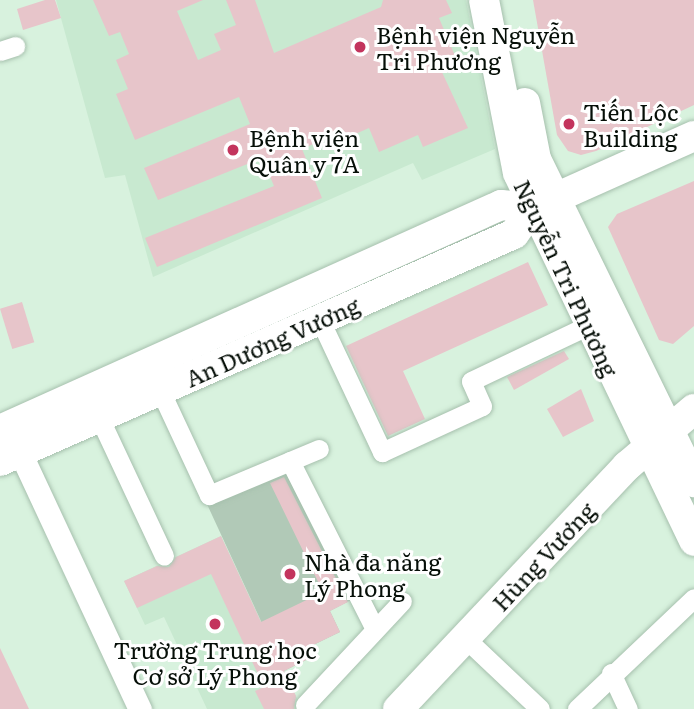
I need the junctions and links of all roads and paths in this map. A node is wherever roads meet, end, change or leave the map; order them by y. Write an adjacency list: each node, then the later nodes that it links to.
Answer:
1 (484, 0): 4 (main road, Nguyễn Tri Phương)
2 (504, 0): 4 (main road, Nguyễn Tri Phương)
3 (694, 136): 4 (main road, An Dương Vương)
4 (545, 204): 5 (main road, An Dương Vương); 6 (main road, Nguyễn Tri Phương); 7 (main road, Nguyễn Tri Phương); 9 (main road, An Dương Vương)
5 (320, 320): 6 (street); 8 (main road, An Dương Vương)
6 (589, 325): 7 (main road, Nguyễn Tri Phương)
7 (635, 389): 12 (main road, Nguyễn Tri Phương)
8 (160, 390): 9 (main road, An Dương Vương); 14 (street)
9 (93, 404): 11 (main road, An Dương Vương); 17 (street)
10 (694, 408): 12 (main road, Hùng Vương)
11 (5, 437): 24 (street)
12 (658, 438): 15 (main road, Nguyễn Tri Phương); 16 (main road, Nguyễn Tri Phương); 21 (main road, Hùng Vương)
13 (319, 449): 14 (street)
14 (290, 461): 20 (street)
15 (694, 482)
16 (694, 541)
17 (164, 556)
18 (694, 598): 22 (street)
19 (402, 601): 20 (street)
20 (376, 629): 23 (street)
21 (465, 638): 25 (main road, Hùng Vương); 26 (street)
22 (611, 673): 27 (street); 28 (street)
23 (305, 705)
24 (140, 709)
25 (398, 709)
26 (540, 709)
27 (577, 709)
28 (628, 709)

